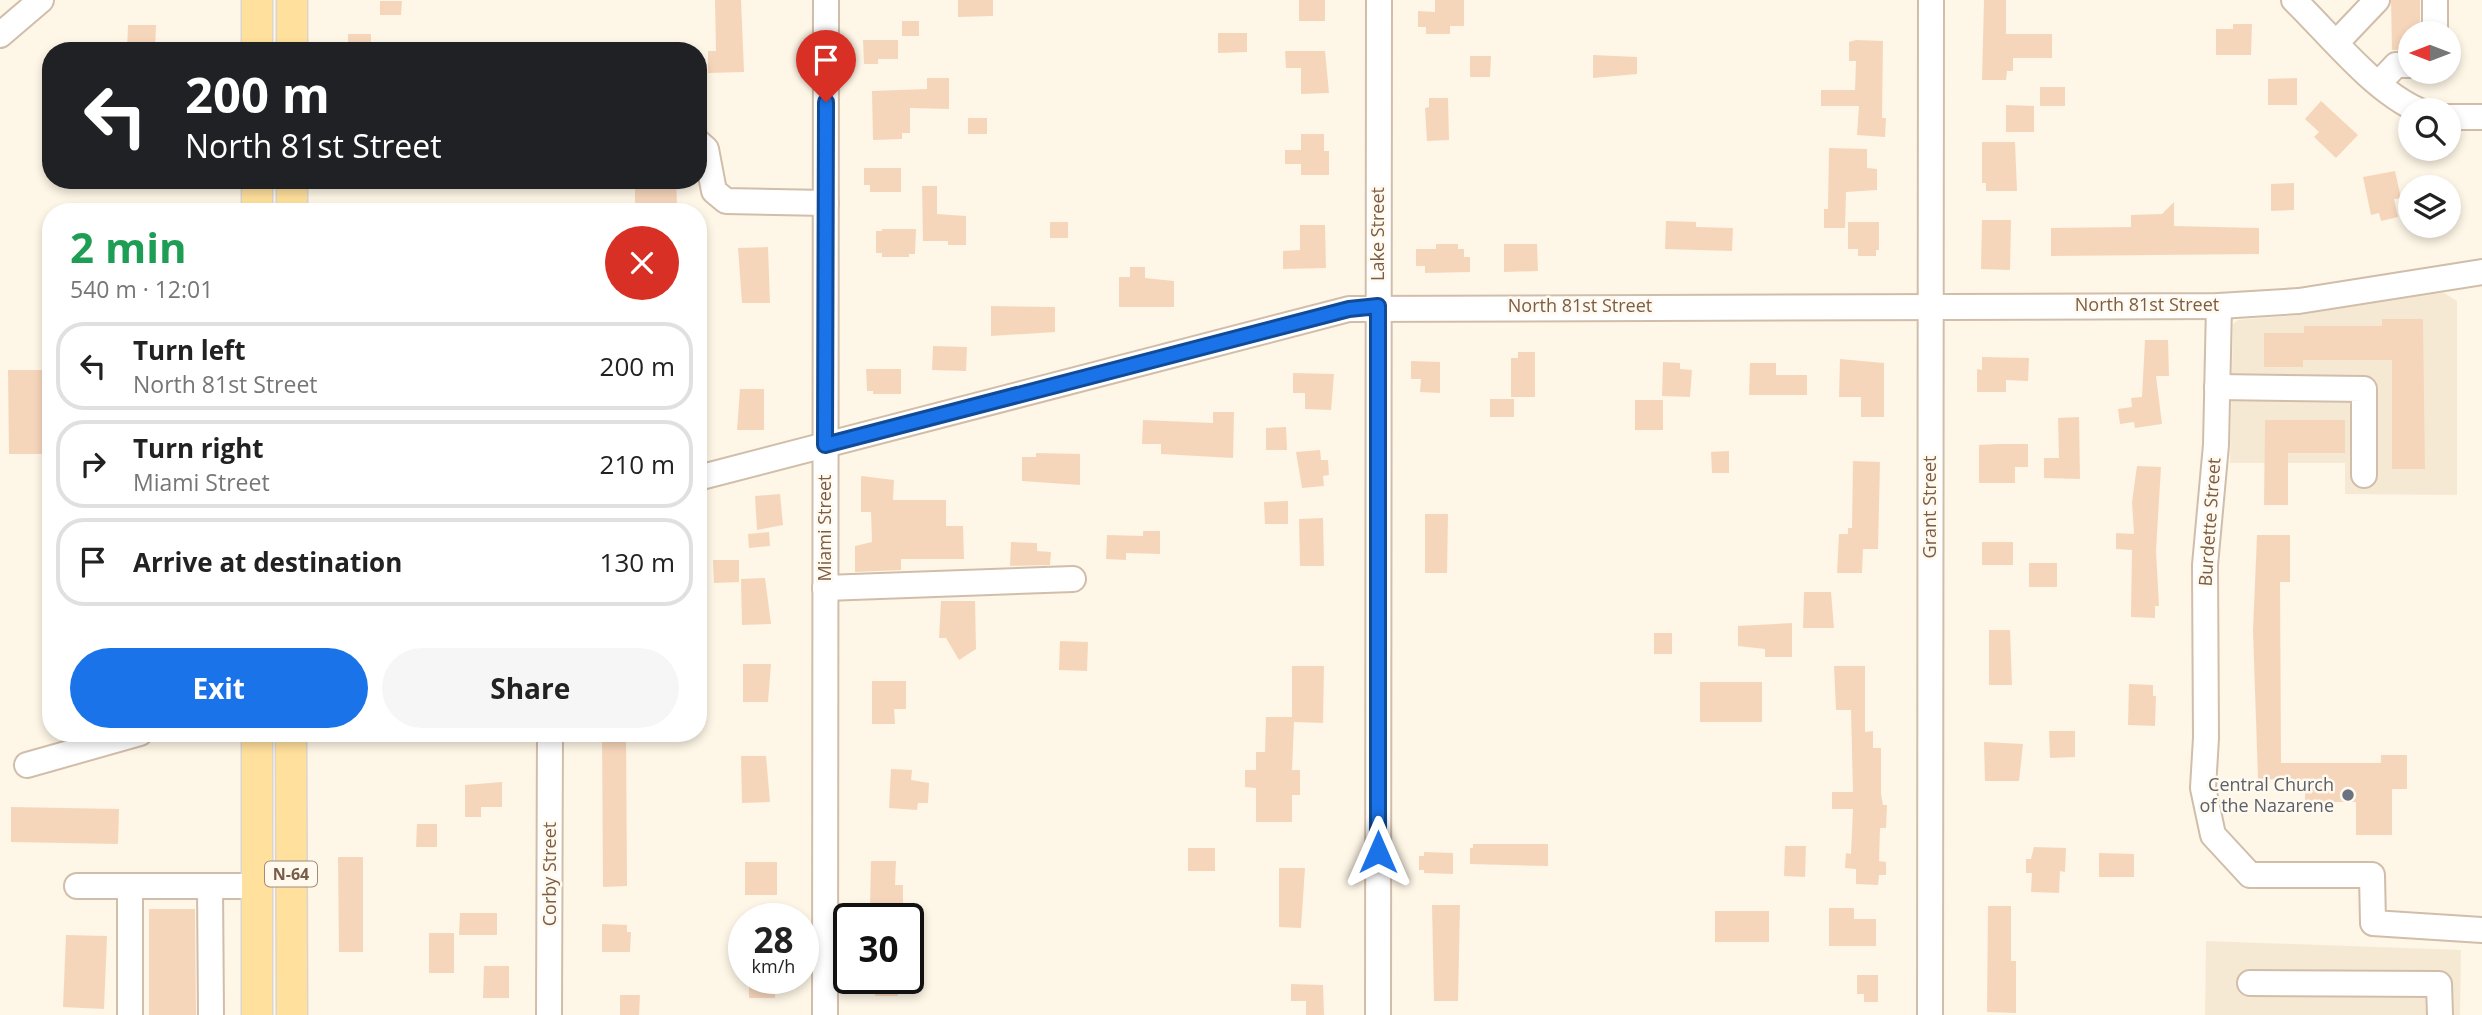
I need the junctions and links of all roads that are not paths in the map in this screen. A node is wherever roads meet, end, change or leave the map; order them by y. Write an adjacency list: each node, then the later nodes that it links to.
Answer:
1 (41, 0): 11 (street)
2 (257, 0): 12 (main road)
3 (292, 0): 13 (main road)
4 (826, 0): 21 (street, Miami Street)
5 (1379, 0): 24 (street, Lake Street)
6 (1931, 0): 23 (street, Grant Street)
7 (2294, 0): 14 (street)
8 (2435, 0): 10 (street)
9 (2372, 2): 14 (street)
10 (2435, 21)
11 (0, 35)
12 (257, 42)
13 (292, 42)
14 (2337, 42): 16 (street)
15 (2398, 69): 16 (street)
16 (2379, 83): 17 (street)
17 (2401, 98)
18 (2461, 117): 19 (street)
19 (2482, 117)
20 (707, 154): 21 (street)
21 (826, 203): 27 (street, Miami Street)
22 (2482, 272): 25 (street, North 81st Street)
23 (1931, 305): 24 (street, North 81st Street); 25 (street, North 81st Street); 50 (street, Grant Street)
24 (1378, 306): 27 (street, North 81st Street); 49 (street, Lake Street)
25 (2219, 306): 26 (street, Burdette Street)
26 (2217, 387): 28 (street); 41 (street, Burdette Street)
27 (825, 445): 29 (street, North 81st Street); 31 (street, Miami Street)
28 (2364, 475)
29 (707, 476)
30 (1073, 579): 31 (street)
31 (825, 588): 48 (street, Miami Street)
32 (108, 742): 36 (street)
33 (257, 742): 39 (main road, N-64)
34 (291, 742): 46 (main road, N-64)
35 (550, 742): 47 (street, Corby Street)
36 (27, 765)
37 (77, 886): 38 (street)
38 (130, 886): 40 (street); 43 (street)
39 (257, 886): 40 (street); 45 (main road, N-64)
40 (210, 888): 44 (street)
41 (2482, 930)
42 (2250, 983): 51 (street)
43 (130, 1015)
44 (211, 1015)
45 (257, 1015)
46 (292, 1015)
47 (550, 1015)
48 (825, 1015)
49 (1378, 1015)
50 (1930, 1015)
51 (2440, 1015)

